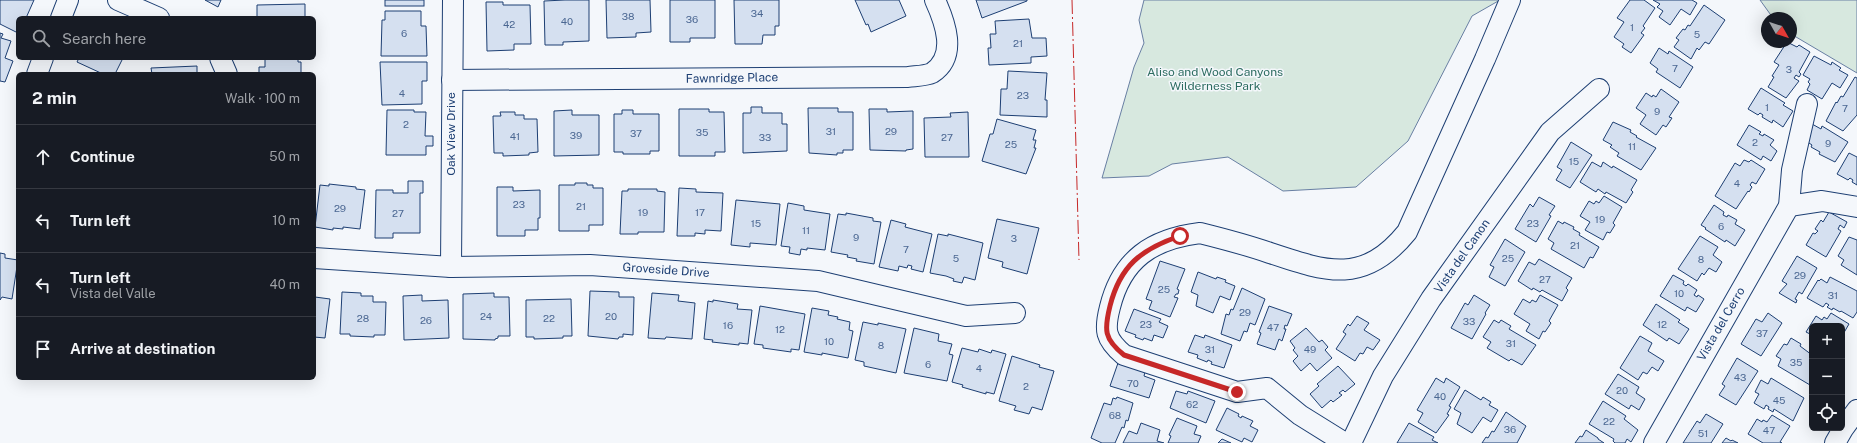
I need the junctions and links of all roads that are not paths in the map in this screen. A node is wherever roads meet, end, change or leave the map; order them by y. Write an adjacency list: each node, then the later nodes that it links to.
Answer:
1 (68, 0): 6 (street)
2 (118, 0): 7 (street)
3 (453, 0): 12 (street, Oak View Drive)
4 (935, 0): 12 (street, Fawnridge Place)
5 (1510, 0): 21 (street)
6 (61, 16)
7 (154, 16)
8 (42, 60): 10 (street)
9 (221, 60): 11 (street)
10 (38, 72)
11 (226, 72)
12 (452, 80): 18 (street, Oak View Drive)
13 (1599, 88): 22 (street, Vista del Canon)
14 (1807, 104): 15 (street)
15 (1789, 206): 16 (street); 23 (street, Vista del Cerro)
16 (1857, 207)
17 (316, 258): 18 (street, Groveside Drive)
18 (451, 268): 19 (street, Groveside Drive)
19 (1015, 313)
20 (1857, 410): 24 (street)
21 (1345, 443)
22 (1351, 443)
23 (1654, 443)
24 (1835, 443)

